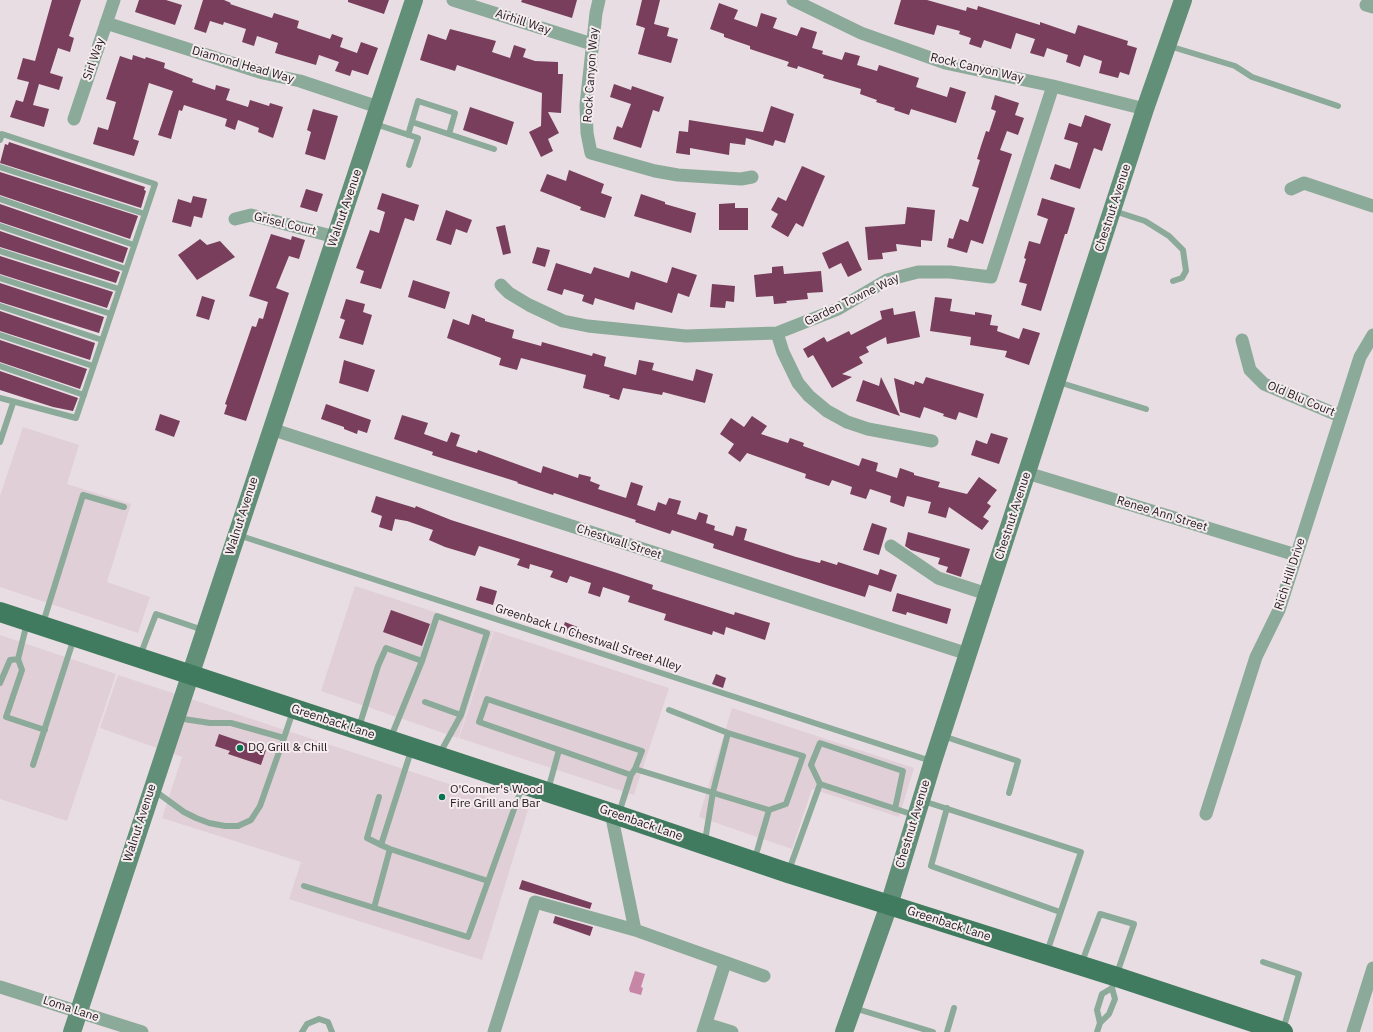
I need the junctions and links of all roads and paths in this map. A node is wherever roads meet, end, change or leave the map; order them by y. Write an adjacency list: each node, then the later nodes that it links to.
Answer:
1 (114, 0): 7 (street, Sirl Way)
2 (414, 0): 12 (street, Walnut Avenue)
3 (453, 0): 8 (street, Airhill Way)
4 (599, 0): 8 (street, Rock Canyon Way)
5 (793, 0): 10 (street, Rock Canyon Way)
6 (1183, 0): 9 (street, Chestnut Avenue)
7 (106, 23): 12 (street, Diamond Head Way); 14 (street, Sirl Way)
8 (592, 44): 23 (street, Rock Canyon Way)
9 (1166, 45): 11 (lane); 13 (street, Chestnut Avenue)
10 (1053, 86): 13 (street, Rock Canyon Way); 41 (street, Garden Towne Way)
11 (1338, 106)
12 (378, 107): 16 (street, Walnut Avenue)
13 (1145, 109): 27 (street, Chestnut Avenue)
14 (74, 118)
15 (412, 122): 17 (lane); 17 (lane); 18 (lane)
16 (373, 124): 18 (lane); 31 (street, Walnut Avenue)
17 (448, 134): 20 (lane)
18 (408, 135): 21 (lane)
19 (0, 140): 28 (lane)
20 (494, 149)
21 (410, 165)
22 (0, 167): 28 (lane)
23 (752, 178)
24 (1291, 189): 26 (street)
25 (0, 200): 32 (lane)
26 (1373, 206)
27 (1112, 211): 36 (lane); 48 (street, Chestnut Avenue)
28 (145, 214): 32 (lane)
29 (235, 219): 31 (street, Grisel Court)
30 (0, 226): 34 (lane)
31 (335, 237): 54 (street, Walnut Avenue)
32 (134, 245): 34 (lane)
33 (0, 251): 38 (lane)
34 (126, 269): 38 (lane)
35 (0, 278): 40 (lane)
36 (1173, 281)
37 (501, 285): 41 (street, Garden Towne Way)
38 (119, 289): 40 (lane)
39 (0, 306): 44 (lane)
40 (111, 314): 44 (lane)
41 (777, 333): 55 (street)
42 (1373, 335): 53 (street, Rich Hill Drive)
43 (0, 336): 47 (lane)
44 (102, 340): 47 (lane)
45 (1242, 340): 53 (street, Old Blu Court)
46 (0, 366): 49 (lane)
47 (93, 366): 49 (lane)
48 (1057, 381): 52 (lane); 57 (street, Chestnut Avenue)
49 (84, 395): 51 (lane)
50 (0, 398): 51 (lane)
51 (13, 403): 56 (lane)
52 (1146, 409)
53 (1340, 416): 61 (street, Rich Hill Drive)
54 (271, 429): 59 (street, Walnut Avenue); 67 (street, Chestwall Street)
55 (932, 441)
56 (0, 442)
57 (1027, 473): 61 (street, Renee Ann Street); 62 (street, Chestnut Avenue)
58 (124, 507): 64 (lane)
59 (236, 534): 65 (street, Walnut Avenue); 88 (lane, Greenback Ln Chestwall Street Alley)
60 (891, 546): 62 (street)
61 (1296, 555): 104 (street, Rich Hill Drive)
62 (988, 594): 67 (street, Chestnut Avenue)
63 (0, 612): 64 (main road, Greenback Lane)
64 (35, 624): 66 (main road, Greenback Lane); 69 (lane)
65 (204, 631): 68 (lane); 71 (street, Walnut Avenue)
66 (75, 637): 68 (main road, Greenback Lane); 79 (lane)
67 (968, 654): 82 (street, Chestnut Avenue)
68 (140, 658): 71 (main road, Greenback Lane)
69 (18, 659): 72 (lane); 77 (lane)
70 (422, 661): 76 (lane); 80 (lane); 84 (lane)
71 (190, 675): 74 (main road, Greenback Lane); 78 (street, Walnut Avenue)
72 (0, 683)
73 (425, 702): 76 (lane)
74 (294, 709): 80 (main road, Greenback Lane); 83 (lane)
75 (669, 710): 81 (lane)
76 (462, 715): 87 (lane)
77 (3, 716): 79 (lane)
78 (176, 718): 83 (lane); 94 (street, Walnut Avenue)
79 (45, 730): 89 (lane)
80 (358, 730): 84 (main road, Greenback Lane)
81 (728, 732): 96 (lane); 102 (lane)
82 (941, 736): 88 (street, Chestnut Avenue); 97 (lane)
83 (284, 738): 94 (lane)
84 (389, 740): 85 (main road, Greenback Lane)
85 (412, 748): 87 (main road, Greenback Lane); 105 (lane)
86 (559, 750): 90 (lane); 91 (lane); 95 (lane)
87 (439, 756): 92 (main road, Greenback Lane)
88 (933, 762): 99 (street, Chestnut Avenue)
89 (33, 765)
90 (636, 769): 91 (lane); 96 (lane)
91 (631, 775): 103 (lane)
92 (523, 784): 95 (main road, Greenback Lane); 110 (lane)
93 (820, 784): 101 (lane); 101 (lane); 109 (lane)
94 (152, 789): 126 (street, Walnut Avenue)
95 (547, 792): 103 (main road, Greenback Lane)
96 (712, 792): 102 (lane); 106 (lane)
97 (1009, 793)
98 (379, 797): 105 (lane)
99 (918, 808): 100 (lane); 101 (lane); 112 (street, Chestnut Avenue)
100 (947, 808): 114 (lane); 114 (lane)
101 (895, 809)
102 (770, 810): 108 (lane)
103 (615, 814): 106 (main road, Greenback Lane); 115 (street)
104 (1206, 814)
105 (381, 845): 107 (lane)
106 (704, 845): 108 (main road, Greenback Lane)
107 (390, 849): 110 (lane); 113 (lane)
108 (754, 862): 109 (main road, Greenback Lane)
109 (788, 873): 112 (main road, Greenback Lane)
110 (488, 881): 113 (lane)
111 (304, 886): 113 (lane)
112 (889, 905): 116 (main road, Greenback Lane); 124 (street, Chestnut Avenue)
113 (374, 908)
114 (1060, 912): 116 (lane)
115 (635, 930): 118 (street); 133 (street)
116 (1046, 955): 119 (main road, Greenback Lane)
117 (1263, 962): 139 (lane)
118 (725, 963): 121 (street); 128 (street)
119 (1081, 966): 122 (main road, Greenback Lane); 122 (lane)
120 (1373, 968): 140 (street)
121 (764, 976)
122 (1115, 982): 127 (lane); 127 (lane); 139 (main road, Greenback Lane)
123 (0, 987): 126 (street, Loma Lane)
124 (853, 1007): 135 (street, Chestnut Avenue); 136 (lane)
125 (954, 1008): 137 (lane)
126 (79, 1012): 129 (street, Walnut Avenue); 130 (street, Loma Lane)
127 (1100, 1023): 138 (lane)
128 (705, 1028): 134 (street)
129 (72, 1032)
130 (142, 1032)
131 (302, 1032): 132 (lane)
132 (332, 1032)
133 (494, 1032)
134 (732, 1032)
135 (844, 1032)
136 (933, 1032)
137 (947, 1032)
138 (1097, 1032)
139 (1283, 1032)
140 (1353, 1032)

